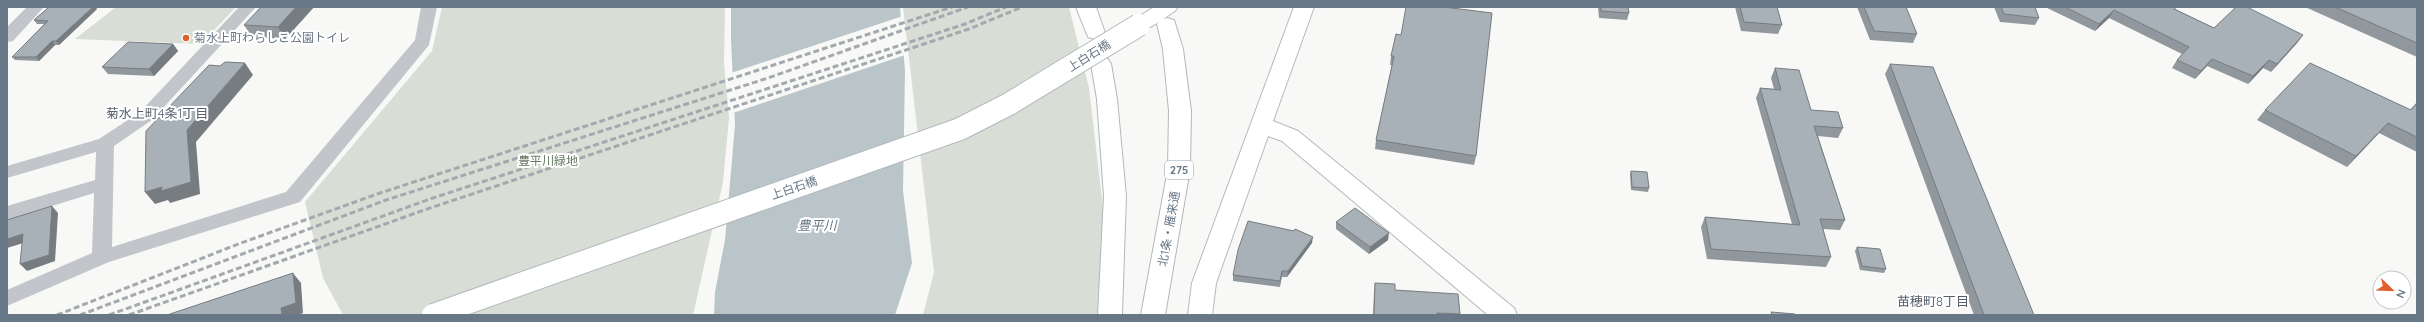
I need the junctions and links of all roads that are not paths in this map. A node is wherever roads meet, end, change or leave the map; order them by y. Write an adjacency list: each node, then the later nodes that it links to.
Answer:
1 (36, 7): 8 (street)
2 (248, 7): 11 (street)
3 (429, 7): 15 (street)
4 (1086, 7): 7 (main road)
5 (1304, 7): 10 (main road)
6 (1167, 15): 17 (main road, 上白石橋, bridge); 19 (main road, 北1条・雁来通 / 275)
7 (1095, 34)
8 (7, 37)
9 (1101, 64): 18 (main road)
10 (1262, 125): 20 (main road); 21 (main road)
11 (105, 143): 12 (street); 13 (street)
12 (7, 172)
13 (104, 184): 14 (street); 15 (street)
14 (7, 213)
15 (102, 257): 16 (street)
16 (7, 298)
17 (432, 315)
18 (1110, 315)
19 (1153, 315)
20 (1200, 315)
21 (1505, 315)

